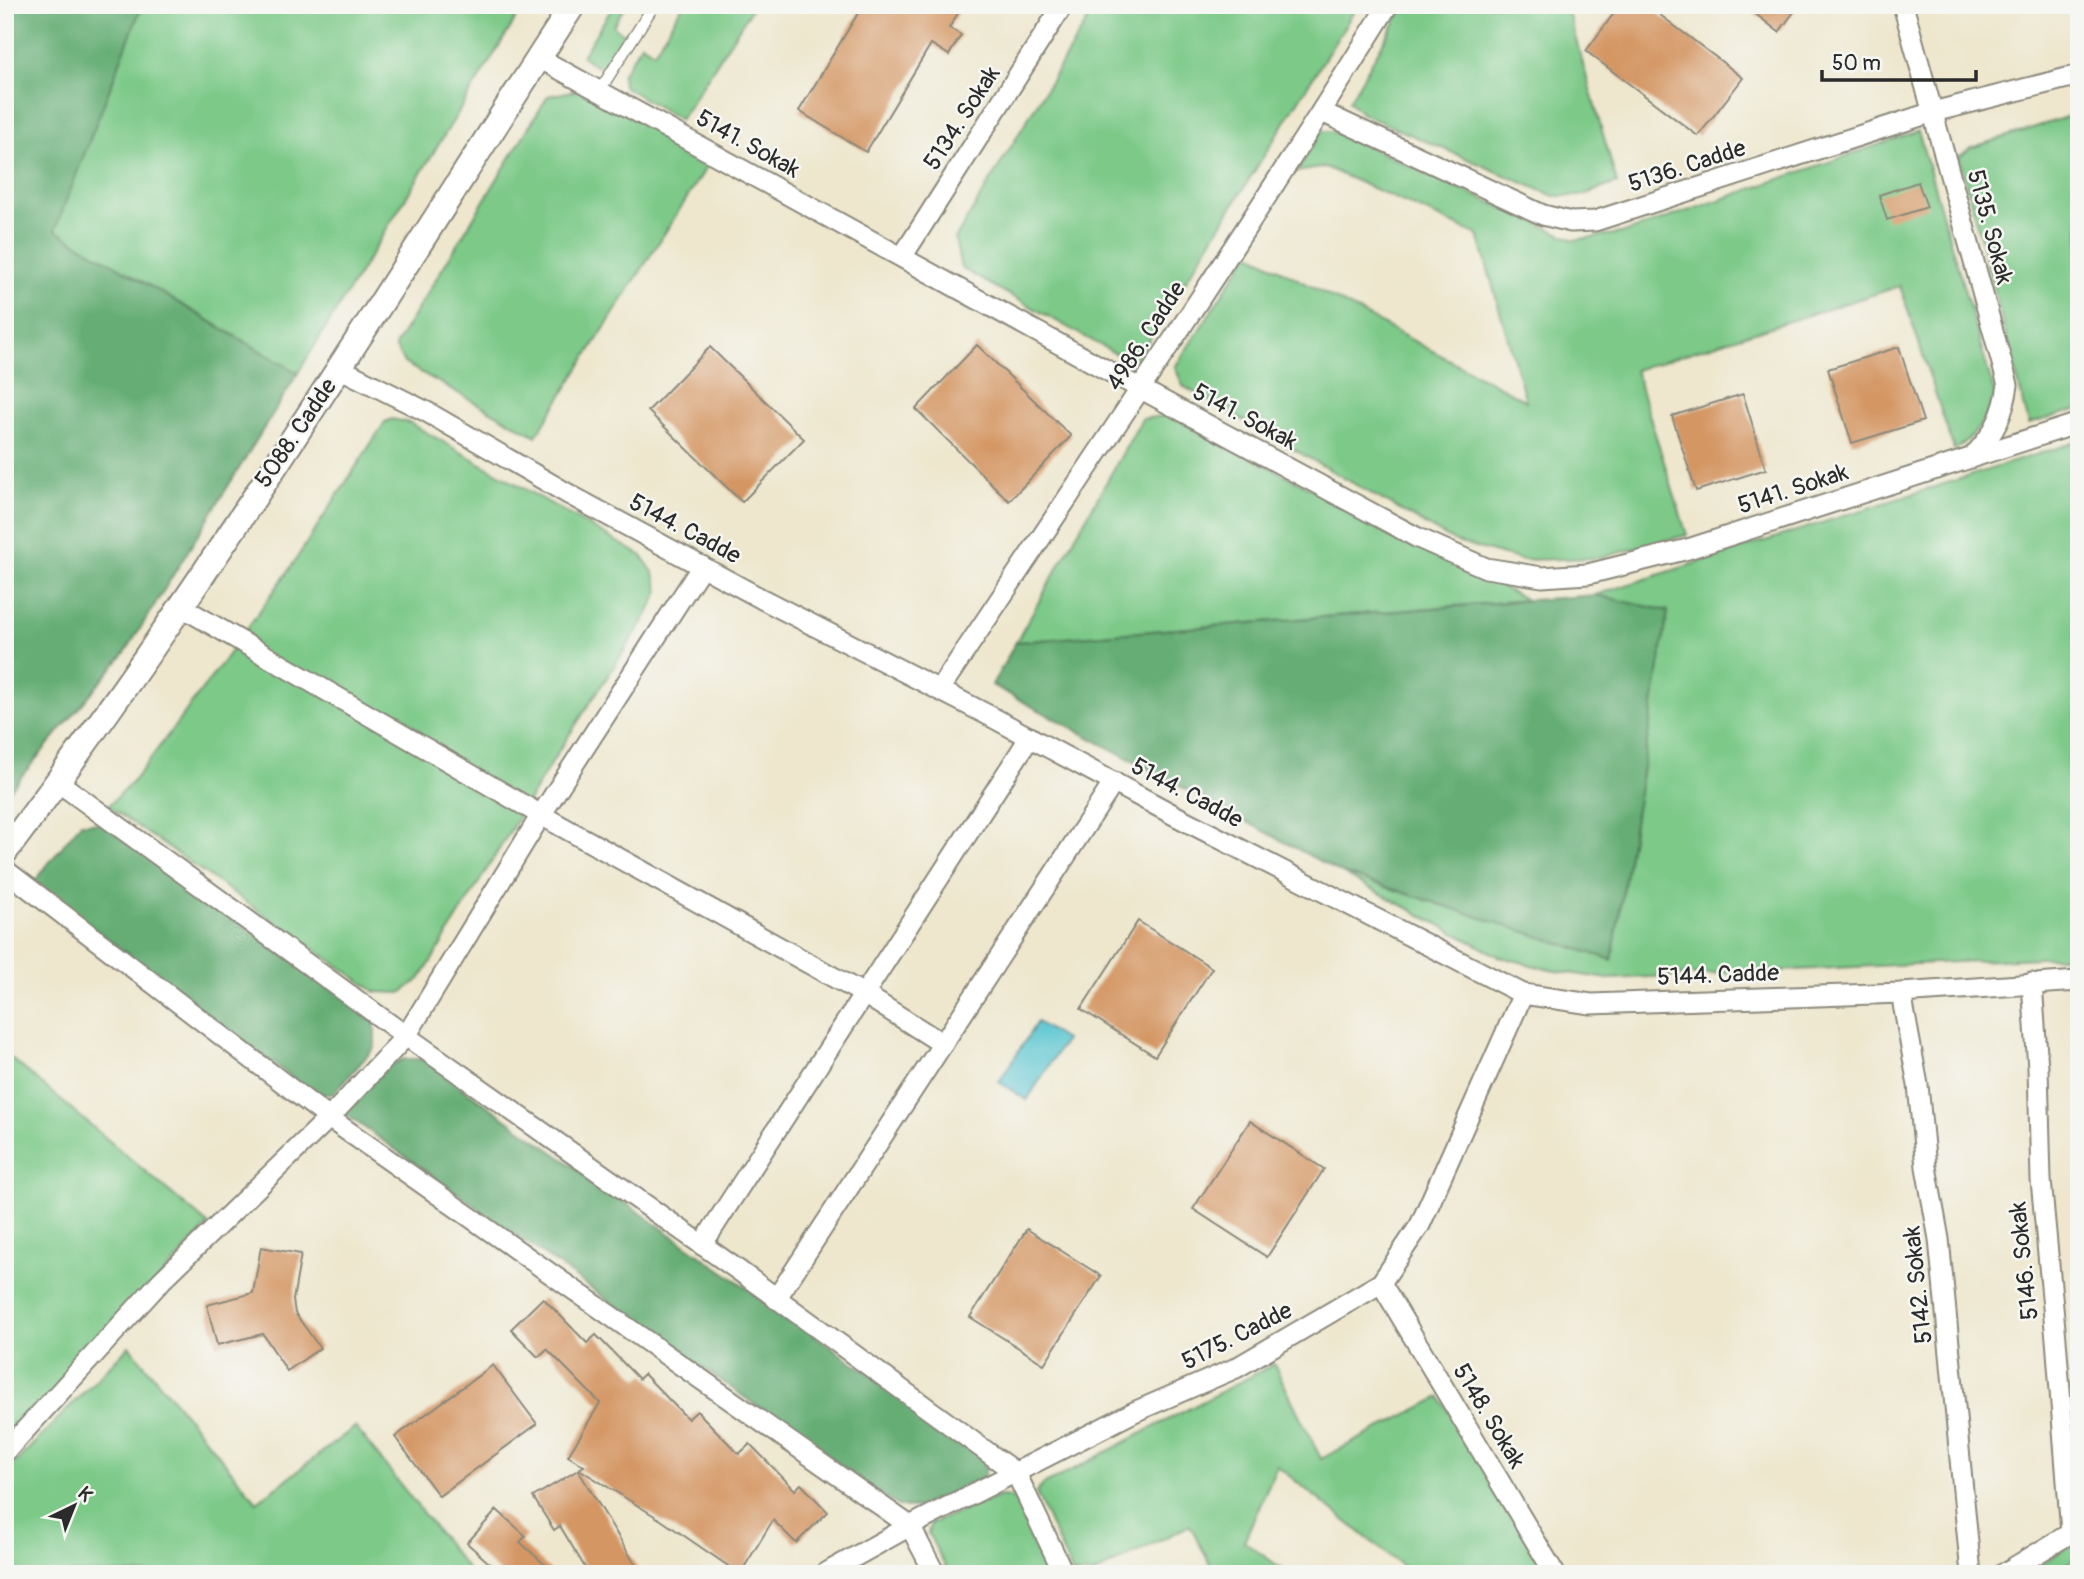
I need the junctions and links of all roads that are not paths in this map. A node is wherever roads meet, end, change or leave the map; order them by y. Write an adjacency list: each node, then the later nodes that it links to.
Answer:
1 (573, 5): 6 (street, 5088. Cadde)
2 (654, 5): 8 (lane)
3 (1063, 5): 11 (street, 5134. Sokak)
4 (1388, 5): 9 (street, 4986. Cadde)
5 (1903, 5): 10 (street, 5135. Sokak)
6 (539, 58): 8 (street, 5141. Sokak); 12 (street, 5088. Cadde)
7 (2079, 75): 10 (street, 5136. Cadde)
8 (600, 90): 11 (street, 5141. Sokak)
9 (1322, 112): 10 (street, 5136. Cadde); 13 (street, 4986. Cadde)
10 (1933, 112): 15 (street, 5135. Sokak)
11 (902, 257): 13 (street, 5141. Sokak)
12 (339, 368): 16 (street, 5144. Cadde); 17 (street, 5088. Cadde)
13 (1141, 389): 15 (street, 5141. Sokak); 18 (street, 4986. Cadde)
14 (2079, 423): 15 (street)
15 (1974, 455)
16 (702, 566): 18 (street, 5144. Cadde); 22 (street)
17 (180, 607): 20 (street, 5088. Cadde); 22 (street)
18 (939, 690): 19 (street, 5144. Cadde)
19 (1030, 737): 21 (street, 5144. Cadde); 29 (street)
20 (58, 782): 23 (street, 5088. Cadde); 30 (street)
21 (1114, 782): 27 (street, 5144. Cadde); 31 (street)
22 (541, 815): 29 (street); 30 (street)
23 (5, 852)
24 (5, 870): 32 (street)
25 (2079, 981): 26 (street, 5144. Cadde)
26 (2032, 983): 28 (street, 5144. Cadde); 39 (street, 5146. Sokak)
27 (1523, 993): 28 (street, 5144. Cadde); 34 (street, 5175. Cadde)
28 (1900, 993): 44 (street, 5142. Sokak)
29 (864, 994): 31 (street); 33 (street)
30 (406, 1036): 32 (street); 33 (street)
31 (943, 1044): 35 (street)
32 (329, 1118): 36 (street); 38 (street)
33 (702, 1245): 35 (street)
34 (1381, 1283): 37 (street, 5175. Cadde); 43 (street, 5148. Sokak)
35 (776, 1299): 37 (street)
36 (5, 1452)
37 (1016, 1472): 38 (street, 5175. Cadde); 42 (street)
38 (911, 1527): 40 (street, 5175. Cadde); 41 (street)
39 (2075, 1531): 45 (street)
40 (824, 1574)
41 (935, 1574)
42 (1064, 1574)
43 (1555, 1574)
44 (1971, 1574)
45 (2003, 1574)

